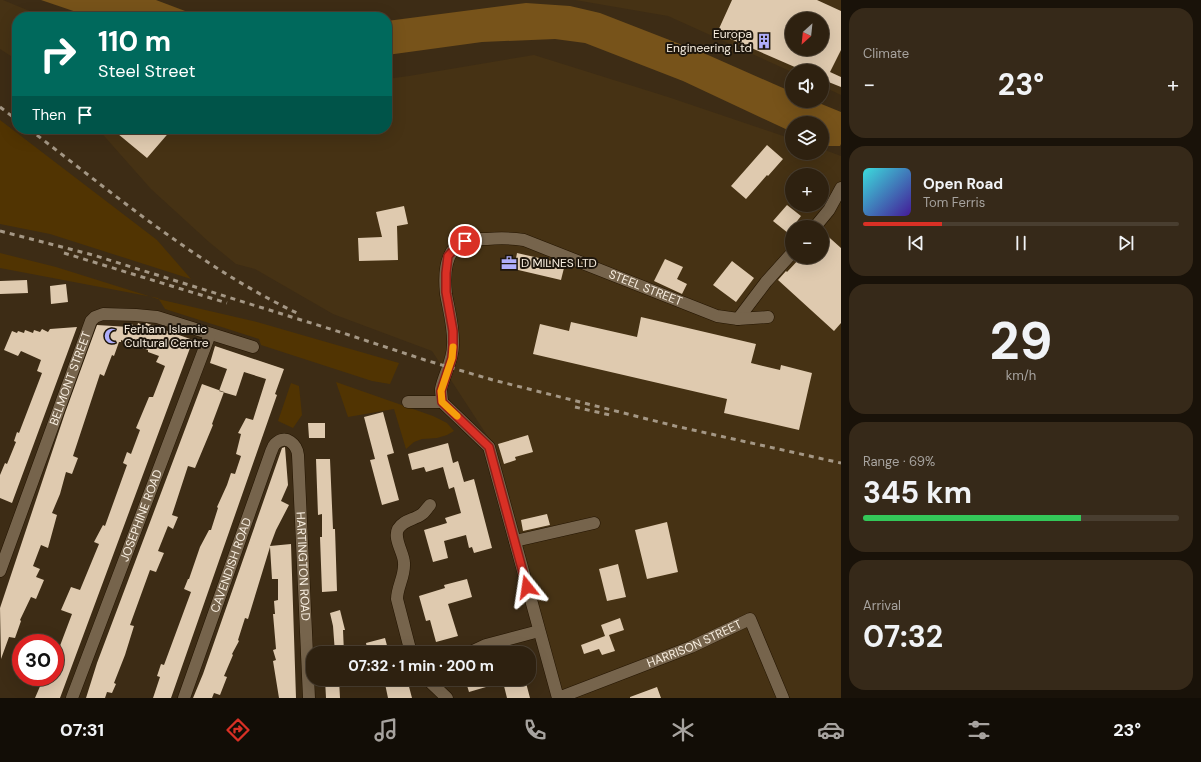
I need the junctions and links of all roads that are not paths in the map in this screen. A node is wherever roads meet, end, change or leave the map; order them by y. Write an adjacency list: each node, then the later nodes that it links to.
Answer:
1 (841, 188): 2 (street)
2 (821, 220)
3 (785, 260): 5 (street)
4 (768, 318): 5 (street, STEEL STREET)
5 (738, 319): 9 (street, STEEL STREET)
6 (210, 334): 7 (street, BELMONT STREET); 14 (street, BELMONT STREET); 19 (street, JOSEPHINE ROAD)
7 (253, 347)
8 (408, 402): 9 (street)
9 (442, 402): 13 (street)
10 (287, 440): 20 (street, CAVENDISH ROAD); 21 (street, HARTINGTON ROAD)
11 (430, 505): 16 (street)
12 (594, 523): 13 (street)
13 (515, 542): 15 (street)
14 (0, 571)
15 (539, 631): 17 (street); 23 (street)
16 (409, 646)
17 (484, 646)
18 (435, 686): 22 (street)
19 (72, 698)
20 (184, 698)
21 (309, 698)
22 (448, 698)
23 (558, 698): 24 (street, HARRISON STREET)
24 (783, 698)

